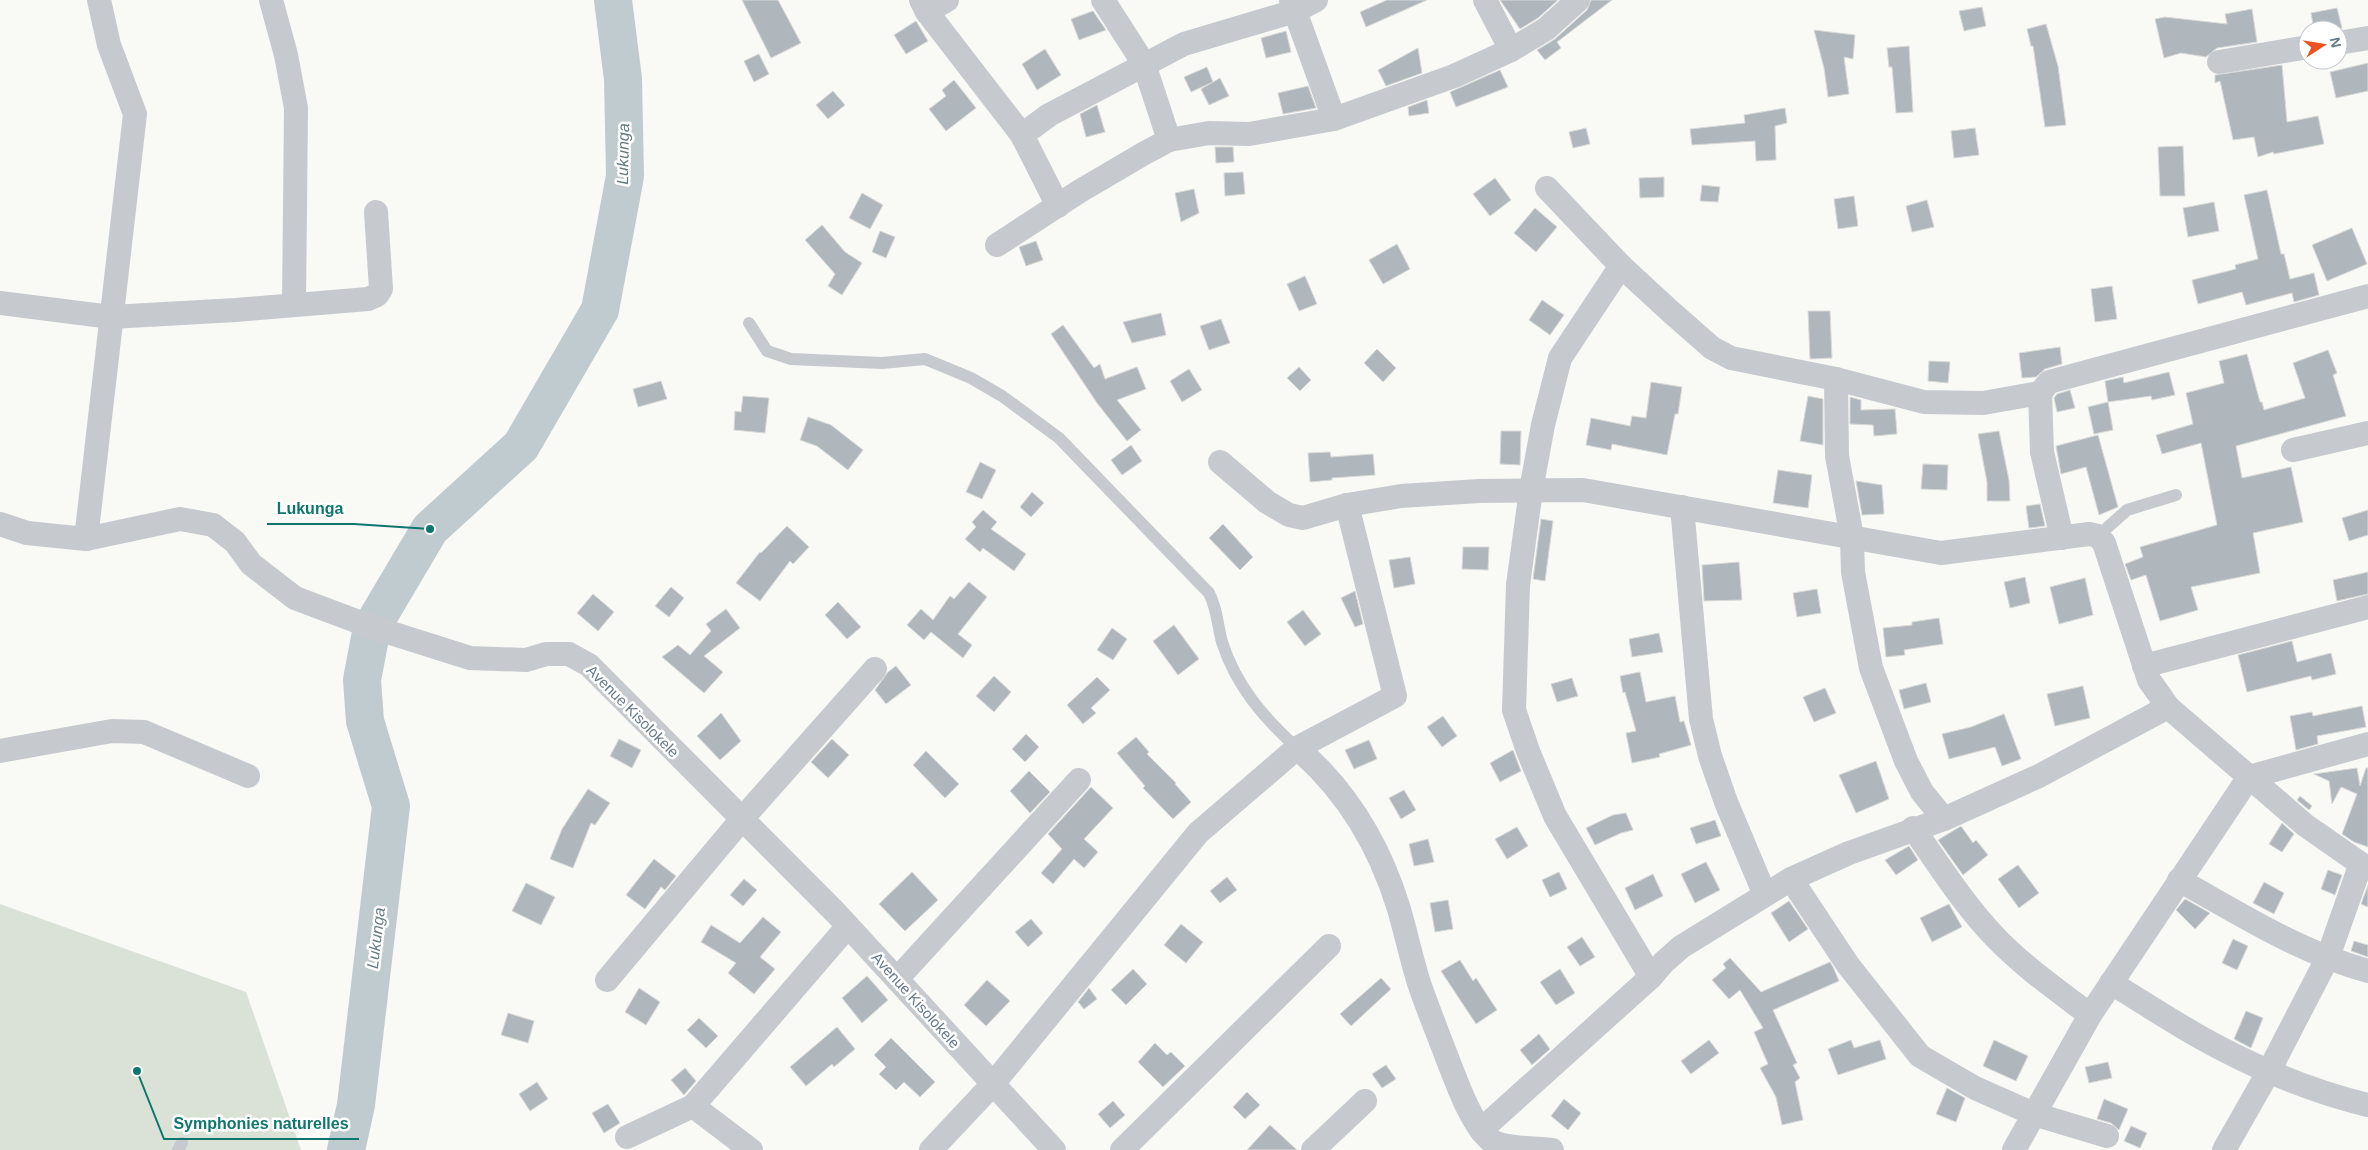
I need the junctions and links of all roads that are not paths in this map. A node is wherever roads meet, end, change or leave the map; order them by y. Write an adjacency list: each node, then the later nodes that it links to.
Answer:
1 (99, 0): 27 (street)
2 (271, 0): 26 (street)
3 (947, 0): 9 (street)
4 (1103, 0): 15 (street)
5 (1316, 0): 8 (street)
6 (1485, 0): 13 (street)
7 (1578, 0): 13 (street)
8 (1293, 5): 15 (street); 16 (street)
9 (924, 6): 17 (street)
10 (2368, 38): 11 (street)
11 (2348, 41)
12 (2298, 49): 14 (street)
13 (1511, 50): 16 (street)
14 (2219, 62)
15 (1144, 64): 17 (street); 18 (street)
16 (1334, 119): 18 (street)
17 (1022, 135): 20 (street)
18 (1169, 140): 20 (street)
19 (1546, 188): 23 (street)
20 (1058, 206): 22 (street)
21 (376, 212): 26 (street)
22 (997, 245)
23 (1621, 266): 29 (street); 34 (street)
24 (2368, 296): 30 (street)
25 (0, 303): 27 (street)
26 (294, 304): 27 (street)
27 (111, 316): 42 (street)
28 (750, 323): 48 (lane)
29 (1836, 379): 30 (street); 40 (street)
30 (2040, 393): 41 (street)
31 (2368, 433): 32 (street)
32 (2293, 450)
33 (1220, 462): 36 (street)
34 (1531, 490): 36 (street); 37 (street); 64 (street)
35 (2176, 495): 39 (lane)
36 (1347, 504): 48 (street)
37 (1682, 507): 40 (street); 59 (street)
38 (0, 524): 42 (street, Avenue Kisolokele)
39 (2098, 536): 41 (street); 44 (street)
40 (1852, 537): 41 (street); 54 (street)
41 (2062, 538)
42 (86, 539): 53 (street, Avenue Kisolokele)
43 (2368, 607): 44 (street)
44 (2144, 666): 46 (street)
45 (876, 669): 53 (street)
46 (2168, 707): 51 (street); 54 (street)
47 (2368, 744): 51 (street)
48 (1297, 748): 70 (street); 75 (street)
49 (0, 752): 50 (street)
50 (248, 776)
51 (2249, 777): 56 (street); 58 (street)
52 (1079, 780): 65 (street)
53 (742, 819): 60 (street, Avenue Kisolokele); 66 (street)
54 (1944, 819): 55 (street)
55 (1913, 828): 57 (street); 68 (street)
56 (2364, 868): 62 (street)
57 (1791, 879): 59 (street); 74 (street)
58 (2180, 880): 62 (street); 67 (street)
59 (1765, 895): 64 (street)
60 (848, 926): 65 (street, Avenue Kisolokele); 73 (street)
61 (1329, 946): 81 (street)
62 (2328, 957): 63 (street); 69 (street)
63 (2368, 971)
64 (1651, 978): 75 (street)
65 (896, 979): 70 (street, Avenue Kisolokele)
66 (607, 980)
67 (2111, 983): 68 (street); 69 (street)
68 (2090, 1015): 74 (street)
69 (2269, 1071): 72 (street); 85 (street)
70 (993, 1084): 79 (street); 80 (street, Avenue Kisolokele)
71 (1365, 1101): 82 (street)
72 (2368, 1105)
73 (693, 1106): 77 (street); 78 (street)
74 (2034, 1114): 76 (street); 84 (street)
75 (1482, 1130): 83 (street)
76 (2107, 1136)
77 (627, 1137)
78 (751, 1150)
79 (931, 1150)
80 (1054, 1150)
81 (1122, 1150)
82 (1313, 1150)
83 (1552, 1150)
84 (2014, 1150)
85 (2224, 1150)

